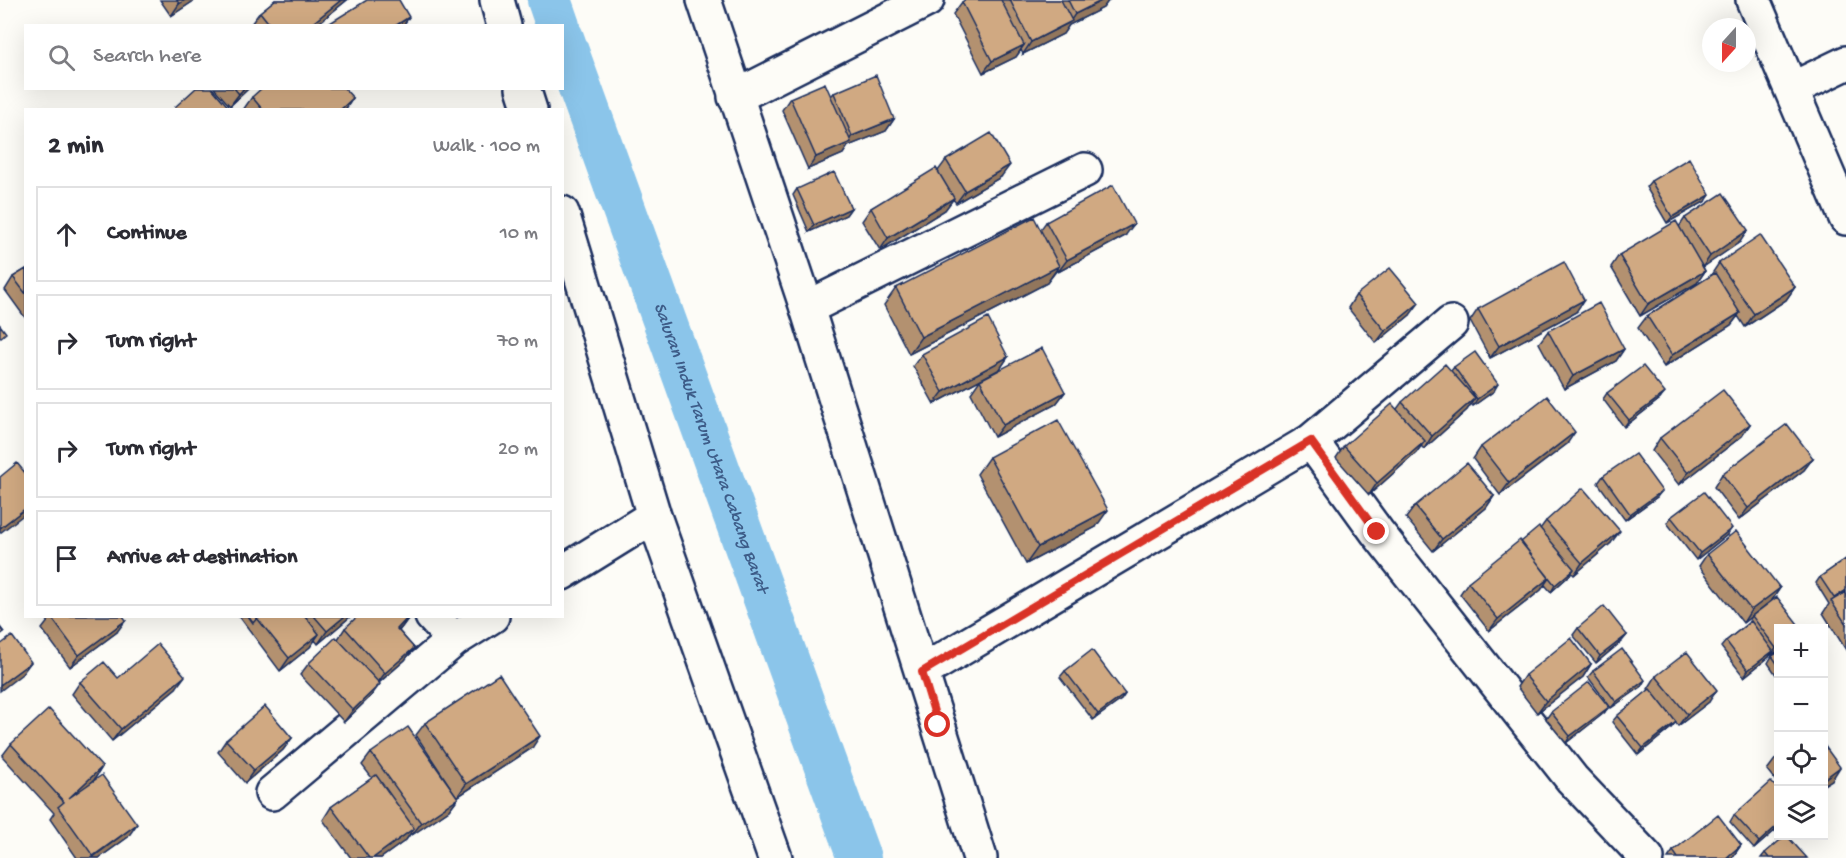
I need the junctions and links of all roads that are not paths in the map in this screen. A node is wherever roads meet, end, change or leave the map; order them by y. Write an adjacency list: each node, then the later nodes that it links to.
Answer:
1 (497, 0): 5 (street)
2 (704, 0): 9 (street)
3 (927, 0): 9 (street)
4 (1753, 0): 7 (street)
5 (503, 24)
6 (1846, 63): 7 (street)
7 (1792, 89): 12 (street)
8 (524, 90): 10 (street)
9 (735, 96): 14 (street)
10 (529, 108)
11 (1084, 170): 14 (street)
12 (1846, 218)
13 (564, 220): 17 (street)
14 (807, 308): 22 (street)
15 (1451, 323): 16 (street)
16 (1311, 441): 22 (street); 26 (street)
17 (654, 516): 18 (street); 24 (street)
18 (564, 572)
19 (434, 618): 21 (street)
20 (489, 618): 21 (street)
21 (454, 640): 23 (street)
22 (922, 672): 25 (street)
23 (272, 793)
24 (775, 858)
25 (980, 858)
26 (1647, 858)

